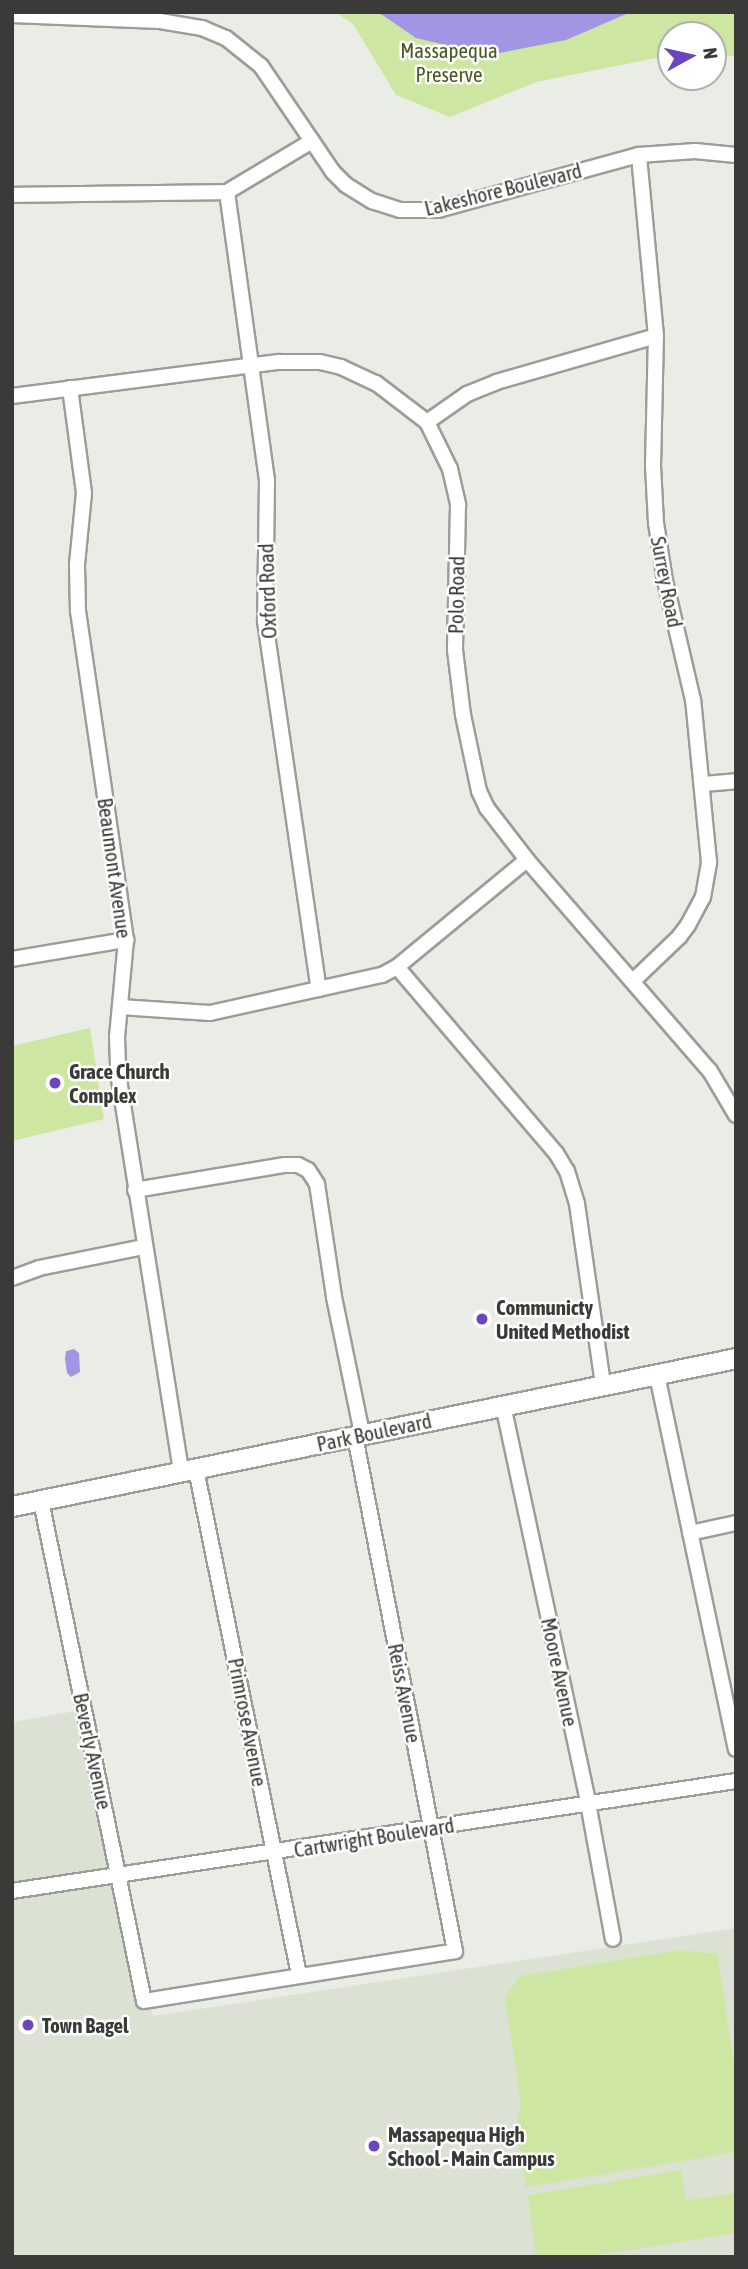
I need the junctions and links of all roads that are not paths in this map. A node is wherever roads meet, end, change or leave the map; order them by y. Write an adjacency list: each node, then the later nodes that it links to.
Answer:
1 (12, 15): 2 (street, Lakeshore Boulevard)
2 (312, 141): 3 (street, Lakeshore Boulevard); 5 (street)
3 (639, 155): 4 (street, Lakeshore Boulevard); 7 (street, Surrey Road)
4 (736, 155)
5 (227, 192): 6 (street); 8 (street, Oxford Road)
6 (12, 195)
7 (656, 337): 11 (street); 13 (street, Surrey Road)
8 (251, 366): 9 (street, Polo Road); 11 (street, Polo Road); 19 (street, Oxford Road)
9 (70, 388): 10 (street, Polo Road); 15 (street, Beaumont Avenue)
10 (12, 396)
11 (427, 422): 14 (street, Polo Road)
12 (736, 780): 13 (street)
13 (704, 784): 18 (street, Surrey Road)
14 (527, 860): 17 (street); 18 (street, Polo Road)
15 (126, 940): 16 (street); 20 (street, Beaumont Avenue)
16 (12, 959)
17 (397, 967): 19 (street); 27 (street)
18 (634, 981): 21 (street, Polo Road)
19 (319, 989): 20 (street)
20 (120, 1007): 22 (street, Beaumont Avenue)
21 (736, 1115)
22 (135, 1190): 23 (street, Beaumont Avenue); 29 (street, Reiss Avenue)
23 (143, 1247): 24 (street); 30 (street, Beaumont Avenue)
24 (12, 1278)
25 (736, 1358): 26 (main road, Park Boulevard)
26 (657, 1375): 27 (main road, Park Boulevard); 34 (street)
27 (603, 1385): 28 (main road, Park Boulevard)
28 (503, 1405): 29 (main road, Park Boulevard); 38 (street, Moore Avenue)
29 (359, 1435): 30 (main road, Park Boulevard); 39 (street, Reiss Avenue)
30 (188, 1470): 31 (main road, Park Boulevard); 40 (street, Primrose Avenue)
31 (41, 1501): 32 (main road, Park Boulevard); 41 (street, Beverly Avenue)
32 (12, 1506)
33 (736, 1524): 34 (street)
34 (690, 1533): 35 (street)
35 (729, 1684): 36 (street)
36 (736, 1749)
37 (736, 1781): 38 (street, Cartwright Boulevard)
38 (588, 1803): 39 (street, Cartwright Boulevard); 43 (street, Moore Avenue)
39 (432, 1829): 40 (street, Cartwright Boulevard); 44 (street, Reiss Avenue)
40 (274, 1853): 41 (street, Cartwright Boulevard); 44 (street, Primrose Avenue)
41 (119, 1876): 42 (street, Cartwright Boulevard); 44 (street, Beverly Avenue)
42 (12, 1891)
43 (613, 1940)
44 (299, 1975)

